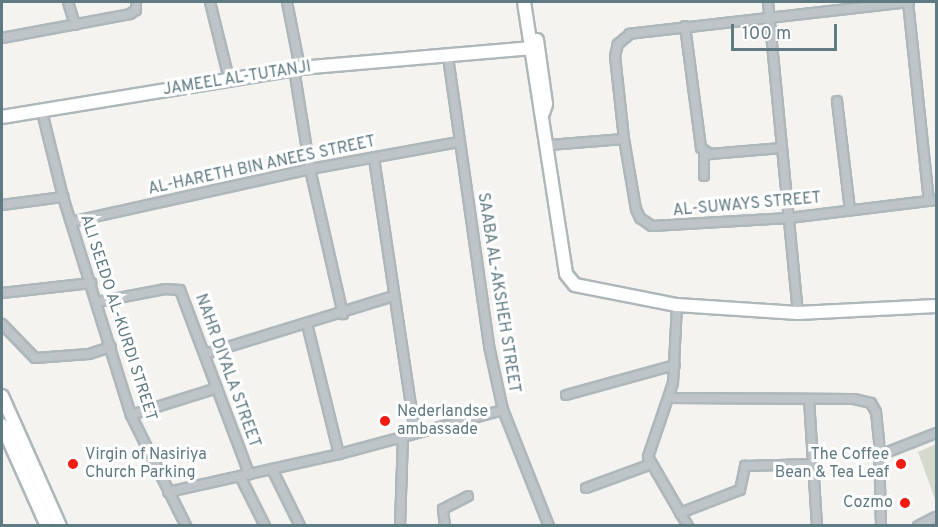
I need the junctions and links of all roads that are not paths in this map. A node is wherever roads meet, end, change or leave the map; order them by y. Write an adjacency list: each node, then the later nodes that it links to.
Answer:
1 (68, 2): 10 (street)
2 (210, 2): 16 (street)
3 (287, 2): 15 (street)
4 (524, 2): 13 (main road)
5 (532, 2): 13 (main road)
6 (768, 2): 9 (street)
7 (909, 2): 9 (street, AL-SUWAYS STREET); 29 (street)
8 (136, 6): 10 (street)
9 (769, 18): 11 (street, AL-SUWAYS STREET); 23 (street)
10 (75, 25): 12 (street)
11 (685, 26): 20 (street, AL-SUWAYS STREET); 24 (street)
12 (2, 38)
13 (534, 52): 14 (main road, JAMEEL AL-TUTANJI); 22 (main road)
14 (448, 57): 15 (main road, JAMEEL AL-TUTANJI); 21 (street, SAABA AL-AKSHEH STREET)
15 (297, 69): 16 (main road, JAMEEL AL-TUTANJI); 26 (street)
16 (229, 79): 18 (main road, JAMEEL AL-TUTANJI)
17 (837, 100): 31 (street)
18 (42, 112): 19 (main road, JAMEEL AL-TUTANJI); 28 (street, ALI SEEDO AL-KURDI STREET)
19 (2, 117)
20 (624, 139): 22 (street); 32 (street, AL-SUWAYS STREET)
21 (459, 142): 25 (street, AL-HARETH BIN ANEES STREET); 52 (street, SAABA AL-AKSHEH STREET)
22 (549, 145): 38 (main road)
23 (782, 148): 24 (street); 32 (street)
24 (704, 152): 27 (street)
25 (374, 158): 26 (street, AL-HARETH BIN ANEES STREET); 36 (street)
26 (310, 169): 33 (street, AL-HARETH BIN ANEES STREET); 41 (street)
27 (704, 176)
28 (63, 197): 30 (street); 33 (street, ALI SEEDO AL-KURDI STREET)
29 (932, 201): 31 (street, AL-SUWAYS STREET)
30 (2, 205)
31 (850, 210): 32 (street, AL-SUWAYS STREET)
32 (789, 218): 40 (street)
33 (71, 222): 34 (street, ALI SEEDO AL-KURDI STREET)
34 (91, 283): 35 (street); 37 (street, ALI SEEDO AL-KURDI STREET)
35 (2, 293)
36 (394, 296): 41 (street); 55 (street)
37 (97, 302): 44 (street, ALI SEEDO AL-KURDI STREET); 45 (street, NAHR DIYALA STREET)
38 (677, 305): 40 (main road); 46 (street)
39 (936, 306): 40 (main road)
40 (798, 313)
41 (343, 314): 43 (street)
42 (2, 324): 44 (street)
43 (307, 324): 45 (street); 58 (street)
44 (111, 347): 53 (street, ALI SEEDO AL-KURDI STREET)
45 (205, 354): 47 (street, NAHR DIYALA STREET)
46 (675, 365): 48 (street); 50 (street)
47 (217, 388): 53 (street); 63 (street, NAHR DIYALA STREET)
48 (566, 395)
49 (2, 396): 70 (main road)
50 (669, 398): 51 (street); 61 (street)
51 (809, 399): 59 (street); 60 (street)
52 (502, 410): 55 (street, NAHR DIYALA STREET); 76 (street, SAABA AL-AKSHEH STREET)
53 (131, 415): 65 (street, ALI SEEDO AL-KURDI STREET)
54 (2, 425): 69 (main road)
55 (415, 433): 57 (street, NAHR DIYALA STREET)
56 (936, 433): 59 (street)
57 (403, 436): 58 (street, NAHR DIYALA STREET); 74 (street)
58 (339, 454): 62 (street, NAHR DIYALA STREET)
59 (880, 455): 79 (street)
60 (813, 464): 67 (street); 78 (street)
61 (650, 465): 64 (street); 67 (street)
62 (272, 469): 63 (street, NAHR DIYALA STREET); 73 (street)
63 (244, 475): 65 (street, NAHR DIYALA STREET); 72 (street)
64 (586, 488)
65 (168, 492): 71 (street, ALI SEEDO AL-KURDI STREET)
66 (468, 496): 75 (street)
67 (680, 513): 77 (street)
68 (936, 517): 80 (street)
69 (47, 525)
70 (60, 525)
71 (186, 525)
72 (265, 525)
73 (300, 525)
74 (400, 525)
75 (446, 525)
76 (549, 525)
77 (688, 525)
78 (817, 525)
79 (881, 525)
80 (918, 525)

